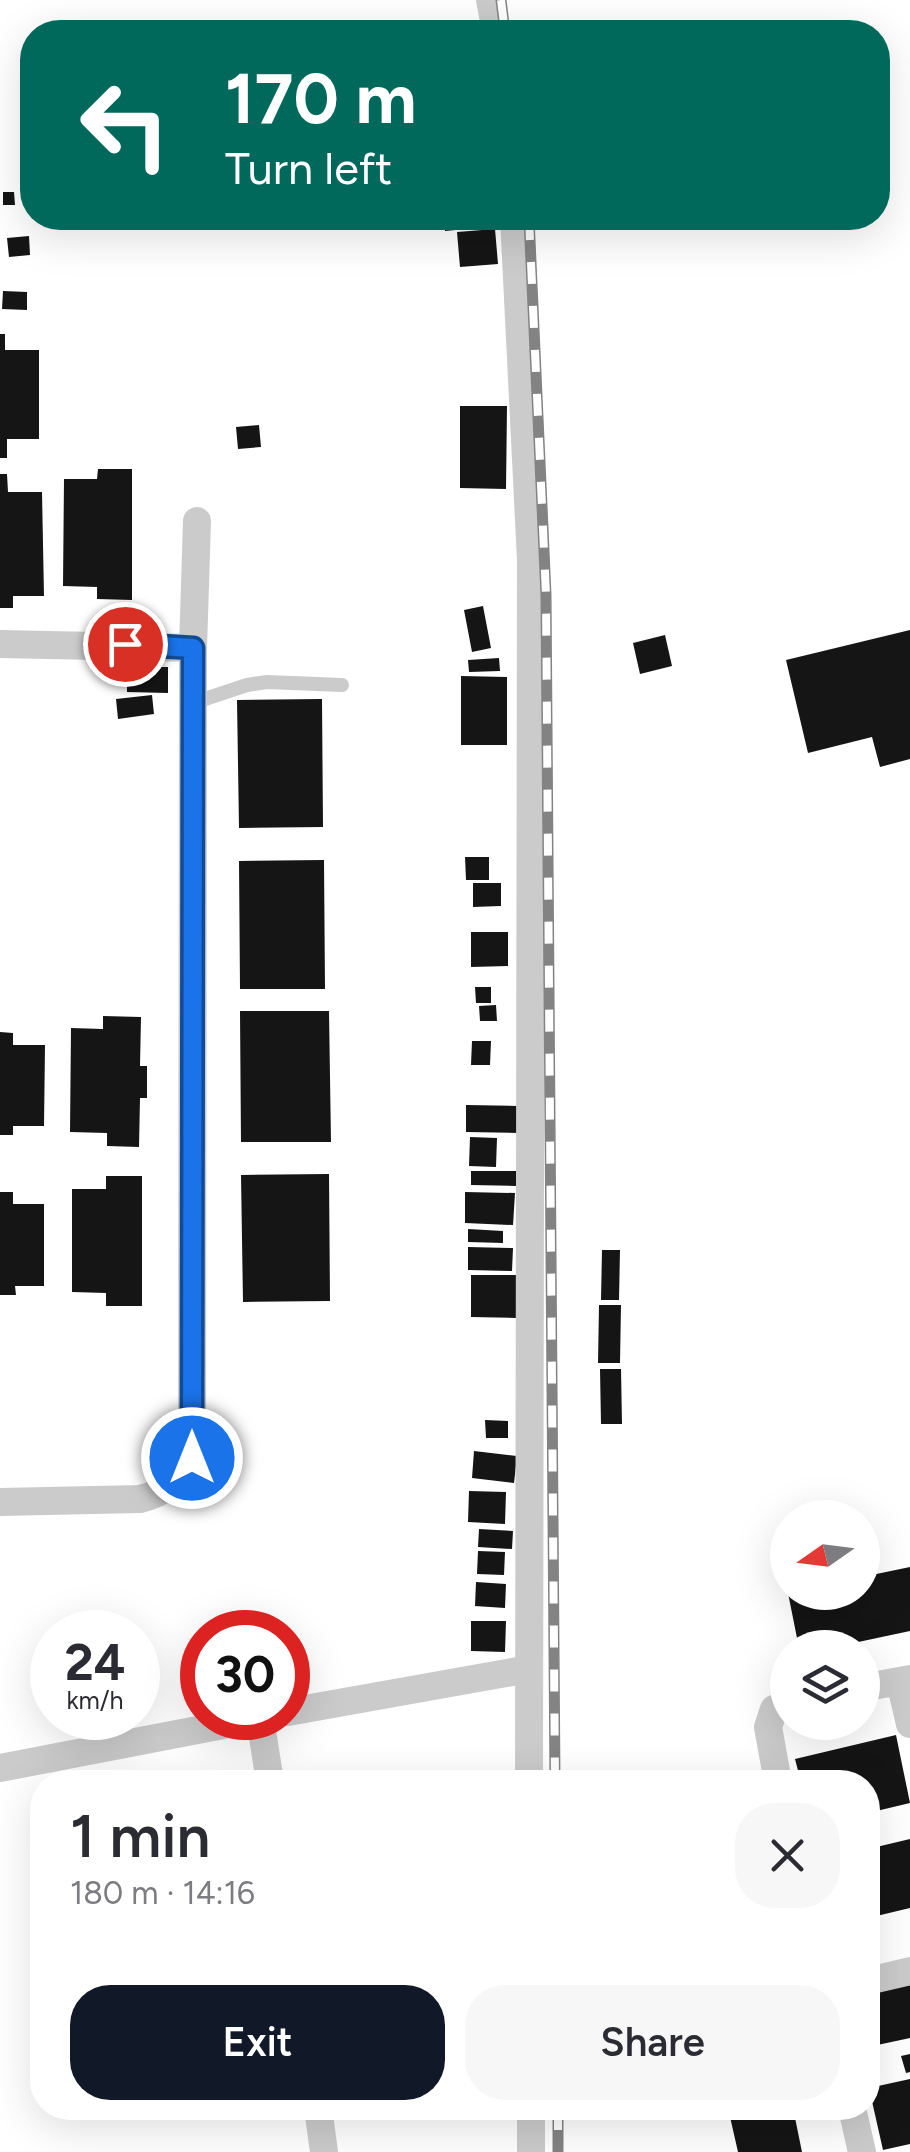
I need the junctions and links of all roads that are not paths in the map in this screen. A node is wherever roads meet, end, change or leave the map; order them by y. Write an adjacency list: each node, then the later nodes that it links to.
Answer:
1 (515, 230): 8 (street)
2 (197, 522): 4 (street)
3 (0, 644): 4 (street)
4 (193, 648): 6 (street)
5 (342, 685): 6 (lane)
6 (192, 704): 7 (street)
7 (0, 1502)
8 (529, 1669): 11 (street); 18 (street)
9 (905, 1680): 10 (street); 12 (street)
10 (880, 1685)
11 (310, 1708)
12 (910, 1724)
13 (180, 1733): 16 (street)
14 (263, 1740): 17 (street)
15 (770, 1740): 19 (street)
16 (0, 1768)
17 (268, 1770)
18 (530, 1770)
19 (776, 1770)
20 (910, 1971): 21 (street)
21 (880, 1978)
22 (320, 2120): 25 (street)
23 (531, 2120): 26 (street)
24 (855, 2120): 27 (street)
25 (324, 2152)
26 (531, 2152)
27 (862, 2152)

